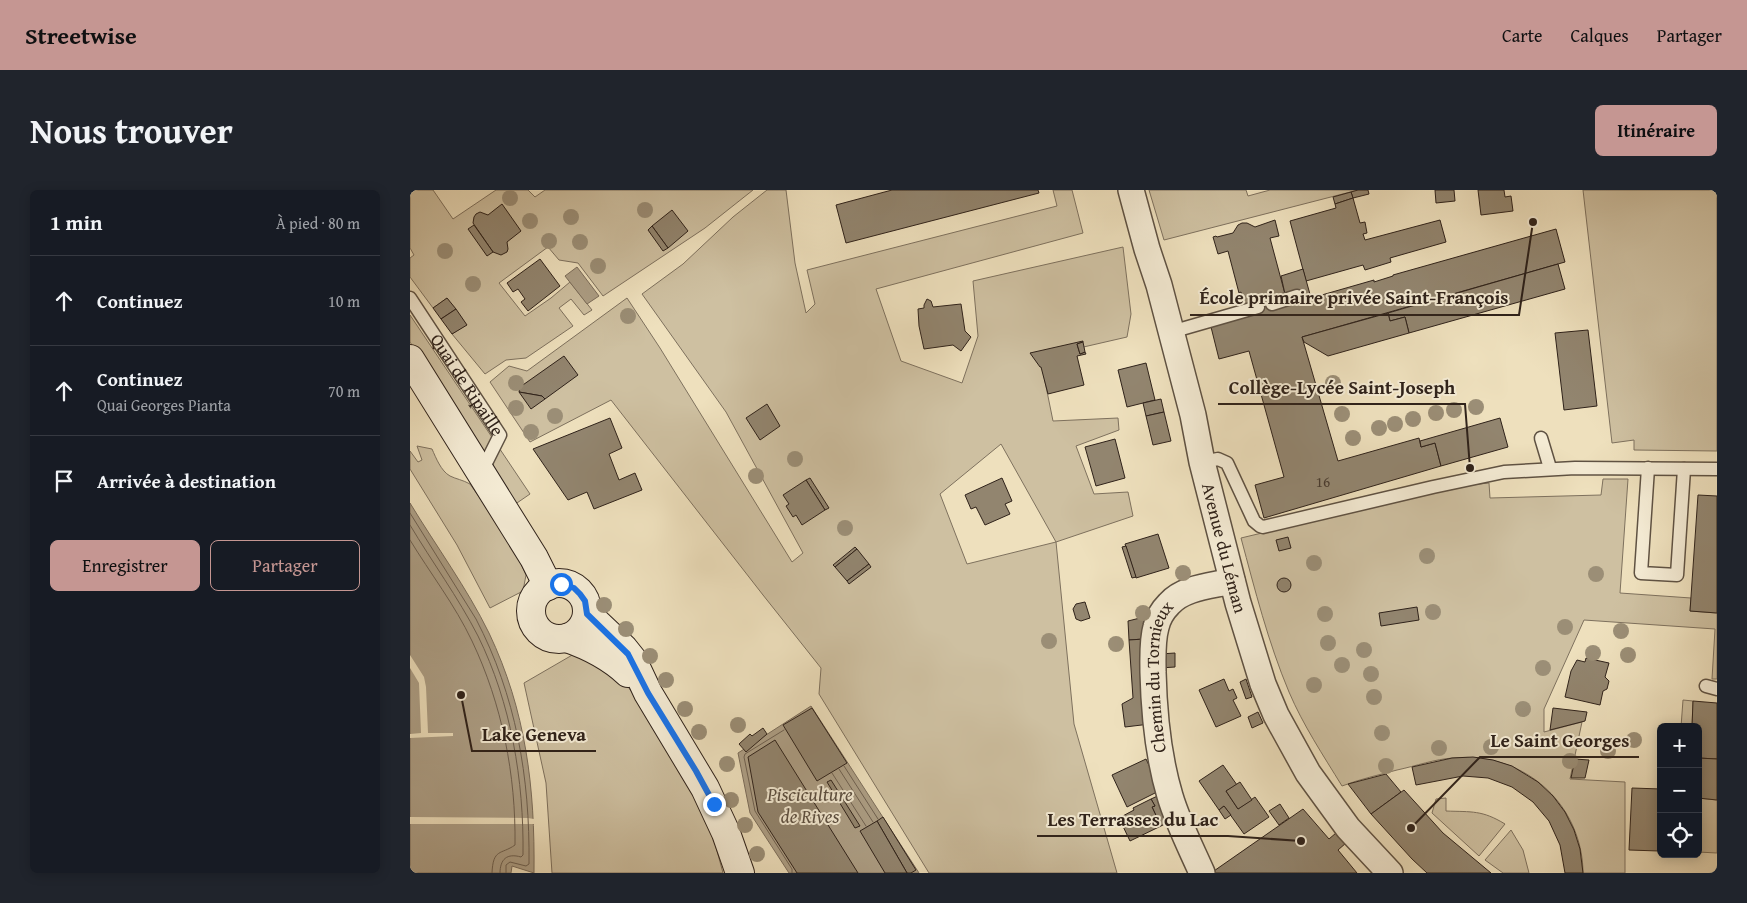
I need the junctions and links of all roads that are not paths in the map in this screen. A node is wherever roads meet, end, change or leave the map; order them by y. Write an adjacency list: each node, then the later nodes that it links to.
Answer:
1 (1130, 190): 6 (street, Avenue du Léman)
2 (1297, 296): 4 (lane)
3 (410, 298): 14 (lane, Quai de Ripaille)
4 (1272, 304)
5 (1258, 307): 6 (lane)
6 (1171, 332): 9 (street, Avenue du Léman)
7 (410, 359): 14 (street, Quai de Ripaille)
8 (1541, 438): 10 (lane)
9 (1202, 462): 10 (lane); 15 (street, Avenue du Léman)
10 (1550, 468): 11 (lane)
11 (1648, 468): 12 (lane); 12 (lane)
12 (1684, 469): 13 (lane)
13 (1717, 469)
14 (481, 473): 16 (street, Quai de Ripaille)
15 (1232, 581): 21 (street, Chemin du Tornieux); 22 (street, Avenue du Léman)
16 (548, 586): 17 (street); 18 (street)
17 (587, 614): 18 (street); 19 (street)
18 (567, 638): 19 (street)
19 (648, 693): 20 (street)
20 (740, 873)
21 (1202, 873)
22 (1390, 873)

